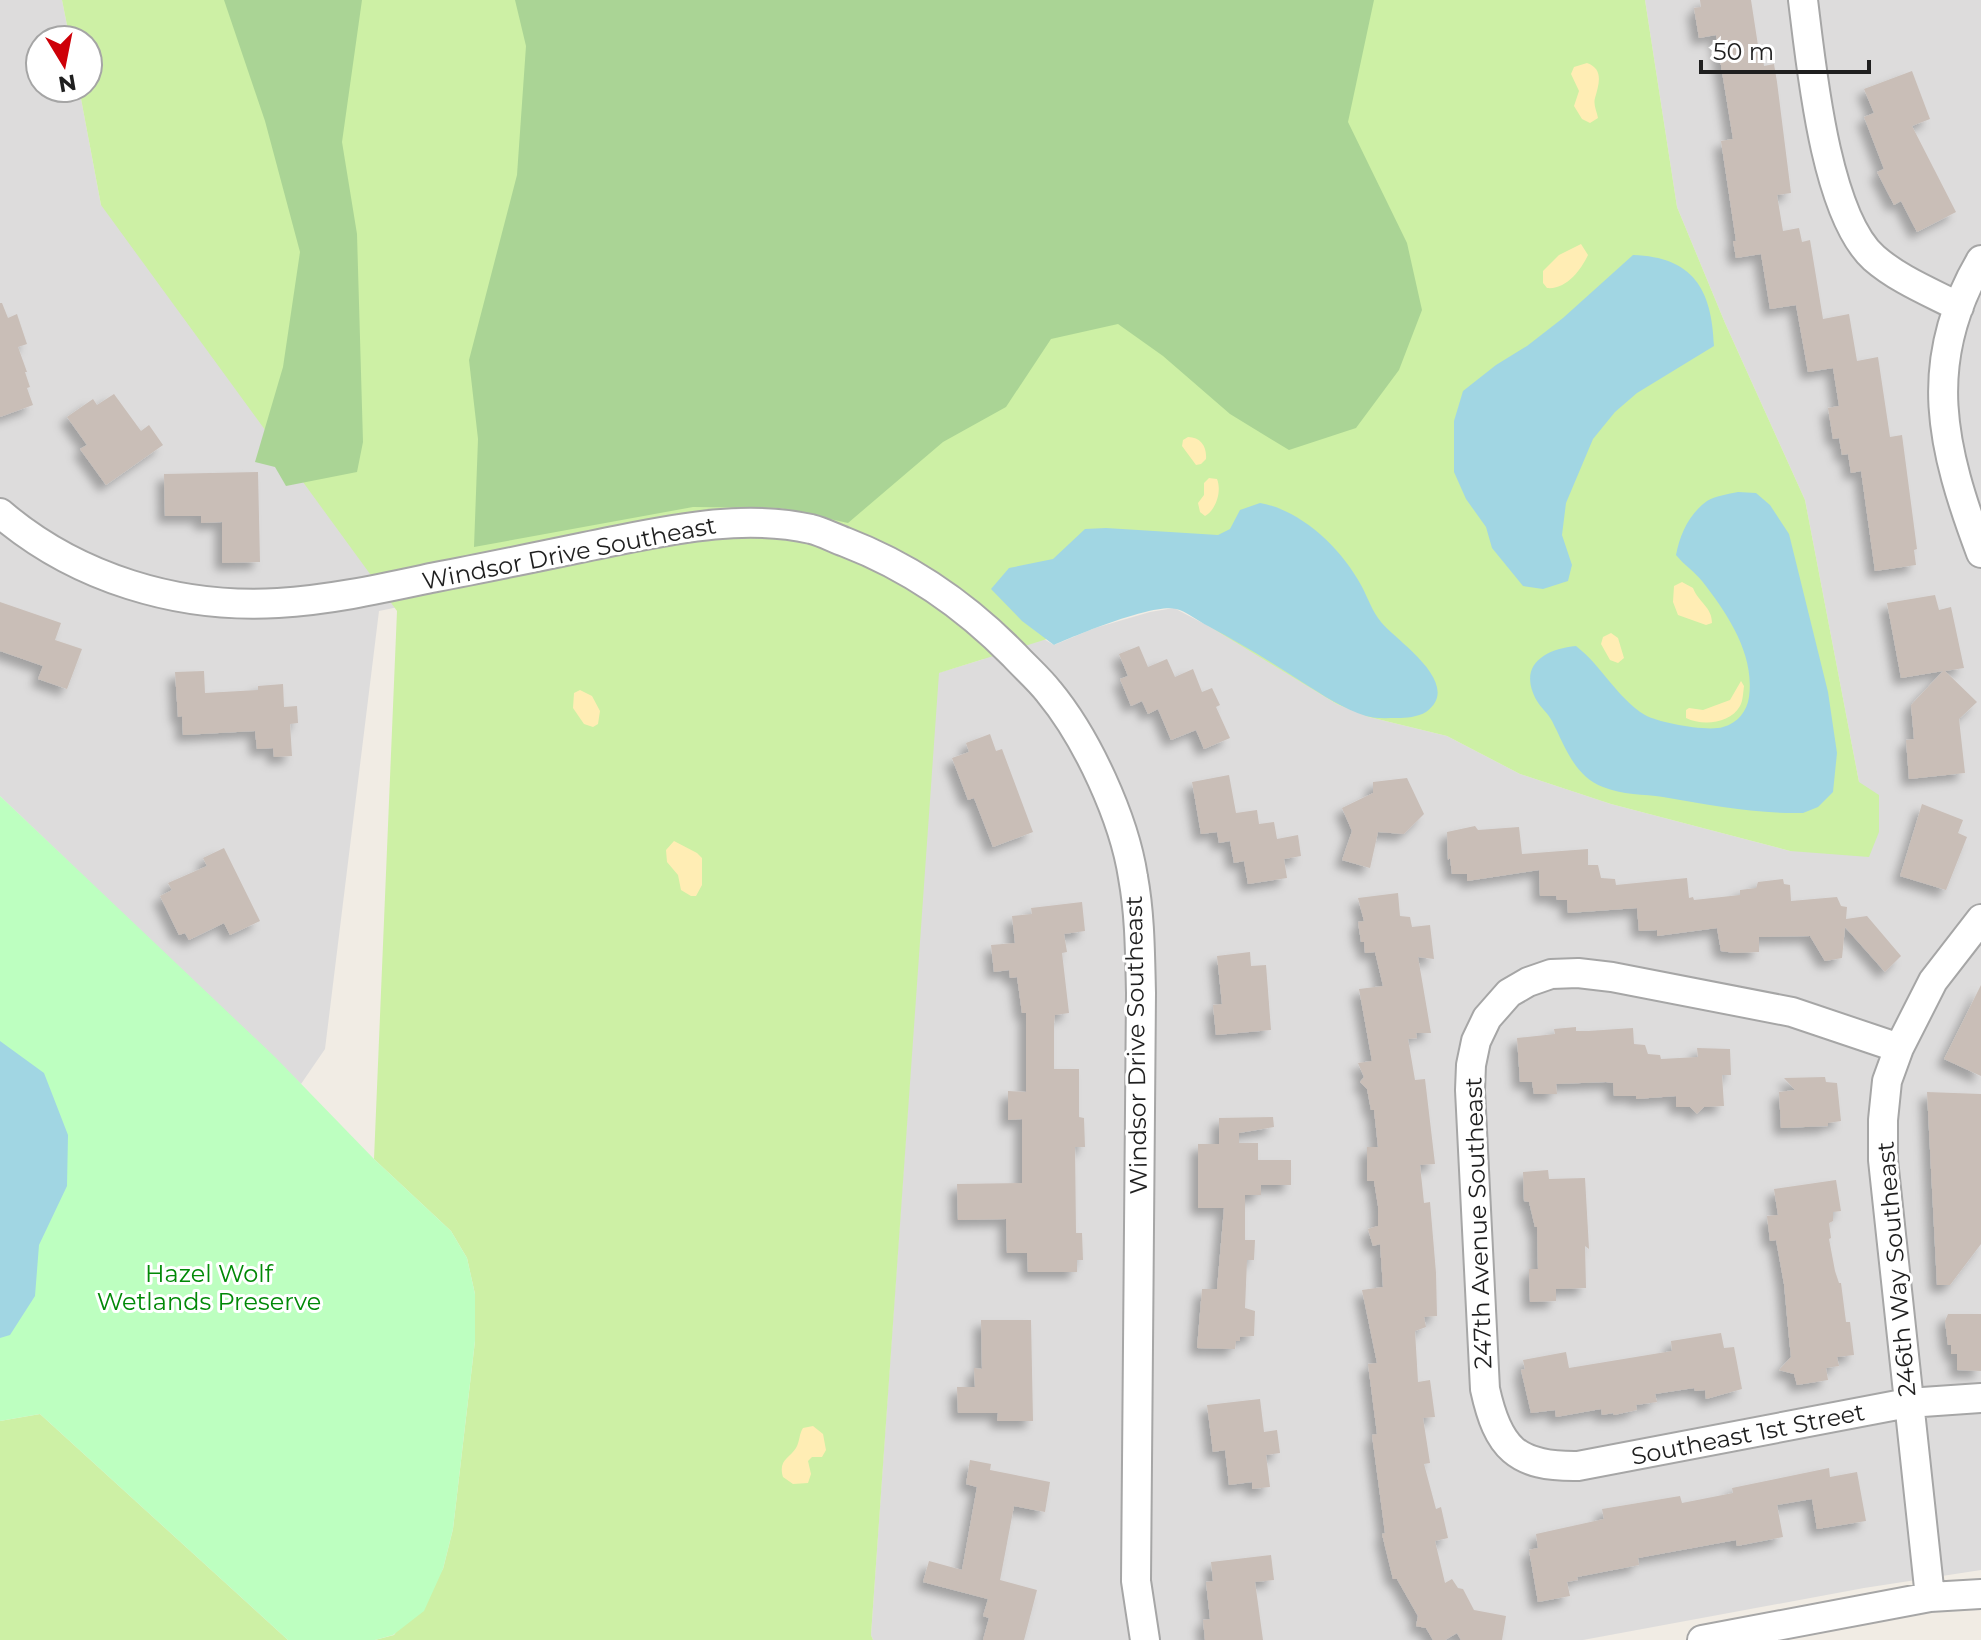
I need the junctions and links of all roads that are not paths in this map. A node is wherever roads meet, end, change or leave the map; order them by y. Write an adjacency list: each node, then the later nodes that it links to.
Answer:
1 (1803, 0): 3 (street)
2 (1981, 260): 3 (street)
3 (1959, 307): 5 (street)
4 (0, 513): 13 (street, Windsor Drive Southeast)
5 (1981, 553)
6 (1981, 919): 7 (street, 246th Way Southeast)
7 (1899, 1048): 9 (street, 246th Way Southeast); 10 (street, 247th Avenue Southeast)
8 (1981, 1398): 9 (street, Southeast 1st Street)
9 (1908, 1403): 10 (street, Southeast 1st Street); 12 (street, 246th Way Southeast)
10 (1518, 1455)
11 (1981, 1594): 12 (street)
12 (1930, 1597): 14 (street)
13 (1145, 1640)
14 (1702, 1640)

